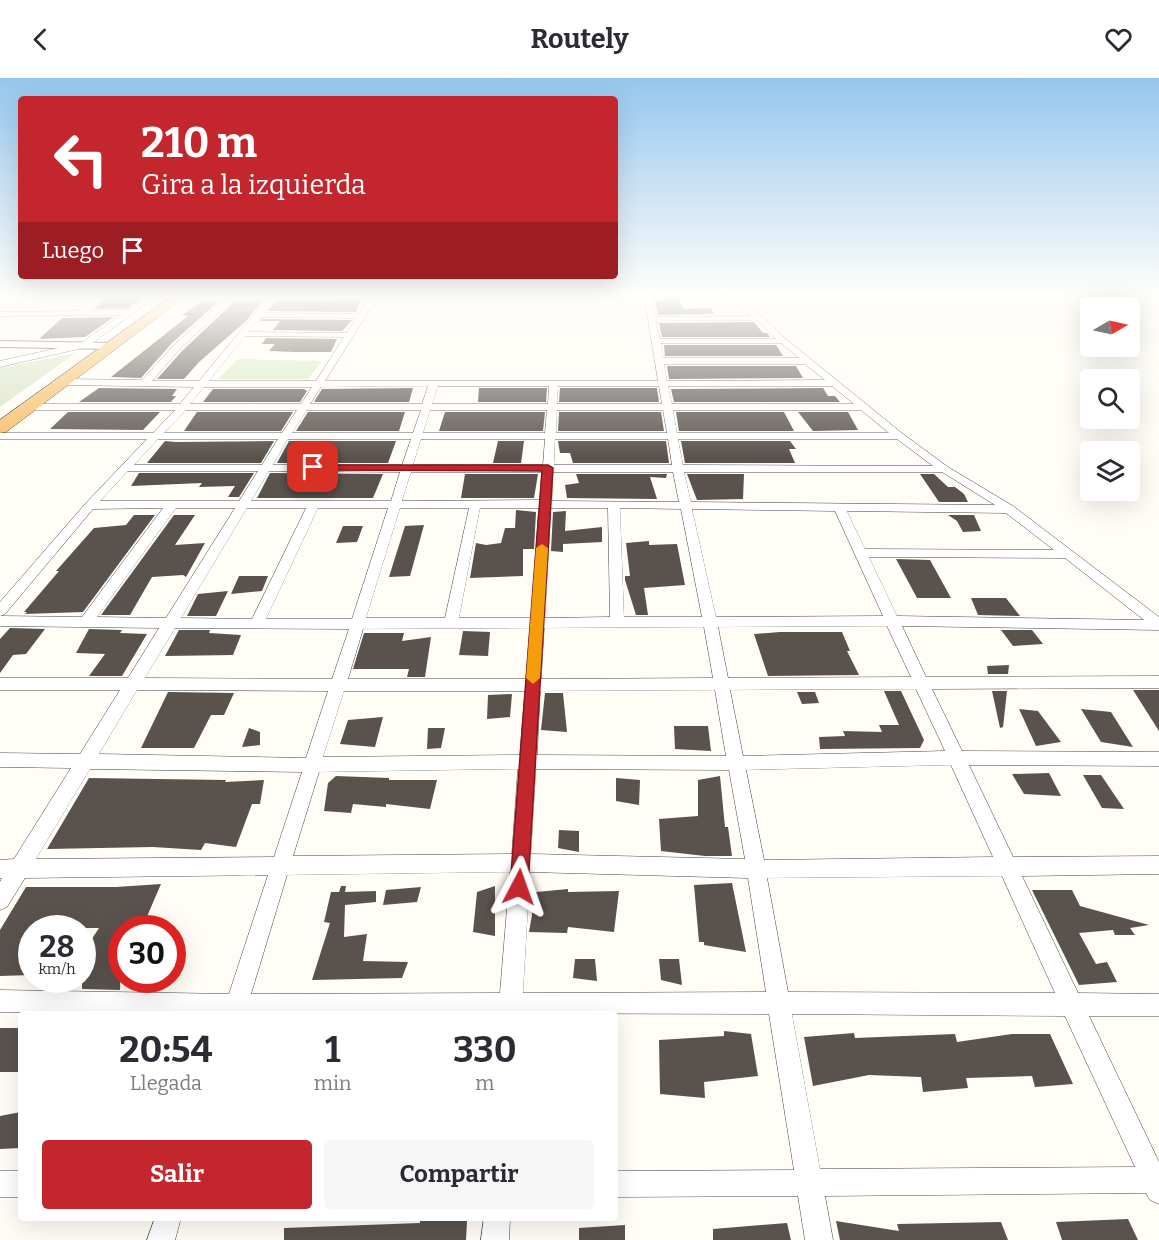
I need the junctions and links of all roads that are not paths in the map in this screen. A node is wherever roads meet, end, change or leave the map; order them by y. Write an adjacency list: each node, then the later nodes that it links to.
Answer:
1 (65, 349): 10 (street)
2 (109, 349): 11 (highway)
3 (175, 349): 12 (street)
4 (228, 349): 17 (street)
5 (341, 349): 13 (street)
6 (658, 349): 8 (street)
7 (793, 349): 9 (street)
8 (659, 361): 9 (street); 18 (street)
9 (808, 361): 16 (street)
10 (0, 364)
11 (64, 382): 12 (street); 19 (highway)
12 (145, 382): 17 (street)
13 (320, 382): 14 (street); 17 (street); 20 (street)
14 (434, 383): 15 (street); 21 (street)
15 (554, 383): 18 (street); 22 (street)
16 (834, 383): 18 (street); 23 (street)
17 (200, 384): 24 (street)
18 (664, 384): 25 (street)
19 (29, 407): 24 (street); 26 (highway)
20 (304, 407): 21 (street); 24 (street); 30 (street)
21 (426, 407): 22 (street); 31 (street)
22 (552, 407): 25 (street); 28 (street)
23 (865, 407): 25 (street); 33 (street)
24 (182, 408): 27 (street)
25 (667, 408): 32 (street)
26 (0, 429)
27 (157, 435): 29 (street); 30 (street); 36 (street)
28 (550, 435): 31 (street); 32 (street); 37 (street)
29 (0, 436)
30 (285, 436): 31 (street); 34 (street)
31 (417, 436): 35 (street)
32 (673, 436): 33 (street); 38 (street)
33 (899, 436): 39 (street)
34 (266, 467): 35 (street); 36 (street); 40 (street)
35 (407, 467): 37 (street); 42 (street)
36 (124, 468): 44 (street)
37 (548, 468): 38 (street); 43 (street)
38 (678, 468): 39 (street); 47 (street)
39 (944, 469): 50 (street)
40 (245, 504): 41 (street); 45 (street); 57 (street)
41 (314, 504): 42 (street); 63 (street)
42 (395, 504): 46 (street); 58 (street)
43 (545, 504): 46 (street); 48 (street); 62 (street)
44 (90, 505): 45 (street); 53 (street)
45 (172, 505): 55 (street)
46 (475, 505): 61 (street)
47 (686, 505): 48 (street); 49 (street); 60 (street)
48 (614, 506): 59 (street)
49 (839, 507): 50 (street); 51 (street)
50 (1010, 509): 52 (street)
51 (861, 553): 52 (street); 56 (street)
52 (1067, 554): 64 (street)
53 (0, 610)
54 (0, 621): 55 (street)
55 (87, 621): 57 (street)
56 (893, 621): 60 (street); 64 (street); 66 (street)
57 (172, 622): 63 (street); 68 (street)
58 (358, 622): 61 (street); 63 (street); 69 (street)
59 (617, 622): 60 (street); 62 (street)
60 (710, 622): 70 (street)
61 (451, 623): 62 (street)
62 (537, 623): 71 (street)
63 (257, 624)
64 (1159, 624)
65 (1159, 682): 66 (street)
66 (922, 683): 70 (street); 72 (street)
67 (0, 684): 68 (street)
68 (134, 684): 69 (street); 75 (street)
69 (338, 684): 71 (street); 78 (street)
70 (721, 684): 71 (street); 77 (street)
71 (533, 685): 76 (street)
72 (957, 758): 73 (street); 77 (street); 82 (street)
73 (1159, 759)
74 (0, 760): 75 (street)
75 (87, 762): 78 (street); 84 (street)
76 (528, 762): 77 (street); 78 (street); 79 (street)
77 (737, 763): 85 (street)
78 (312, 765): 80 (street)
79 (521, 863): 80 (street); 85 (street); 92 (street)
80 (280, 864): 84 (street); 91 (street)
81 (1159, 864): 82 (street)
82 (1007, 866): 85 (street); 90 (street)
83 (0, 869): 84 (street)
84 (20, 869): 86 (street)
85 (756, 869): 88 (street)
86 (0, 900)
87 (0, 1001): 91 (street)
88 (778, 1002): 90 (street); 92 (street); 96 (street)
89 (1159, 1005): 90 (street)
90 (1073, 1006): 97 (street)
91 (234, 1009): 92 (street)
92 (511, 1009)
93 (0, 1184): 94 (street)
94 (18, 1184)
95 (618, 1184): 96 (street)
96 (809, 1184): 97 (street); 102 (street)
97 (1158, 1184)
98 (167, 1221): 100 (street)
99 (496, 1221): 101 (street)
100 (161, 1240)
101 (495, 1240)
102 (819, 1240)

